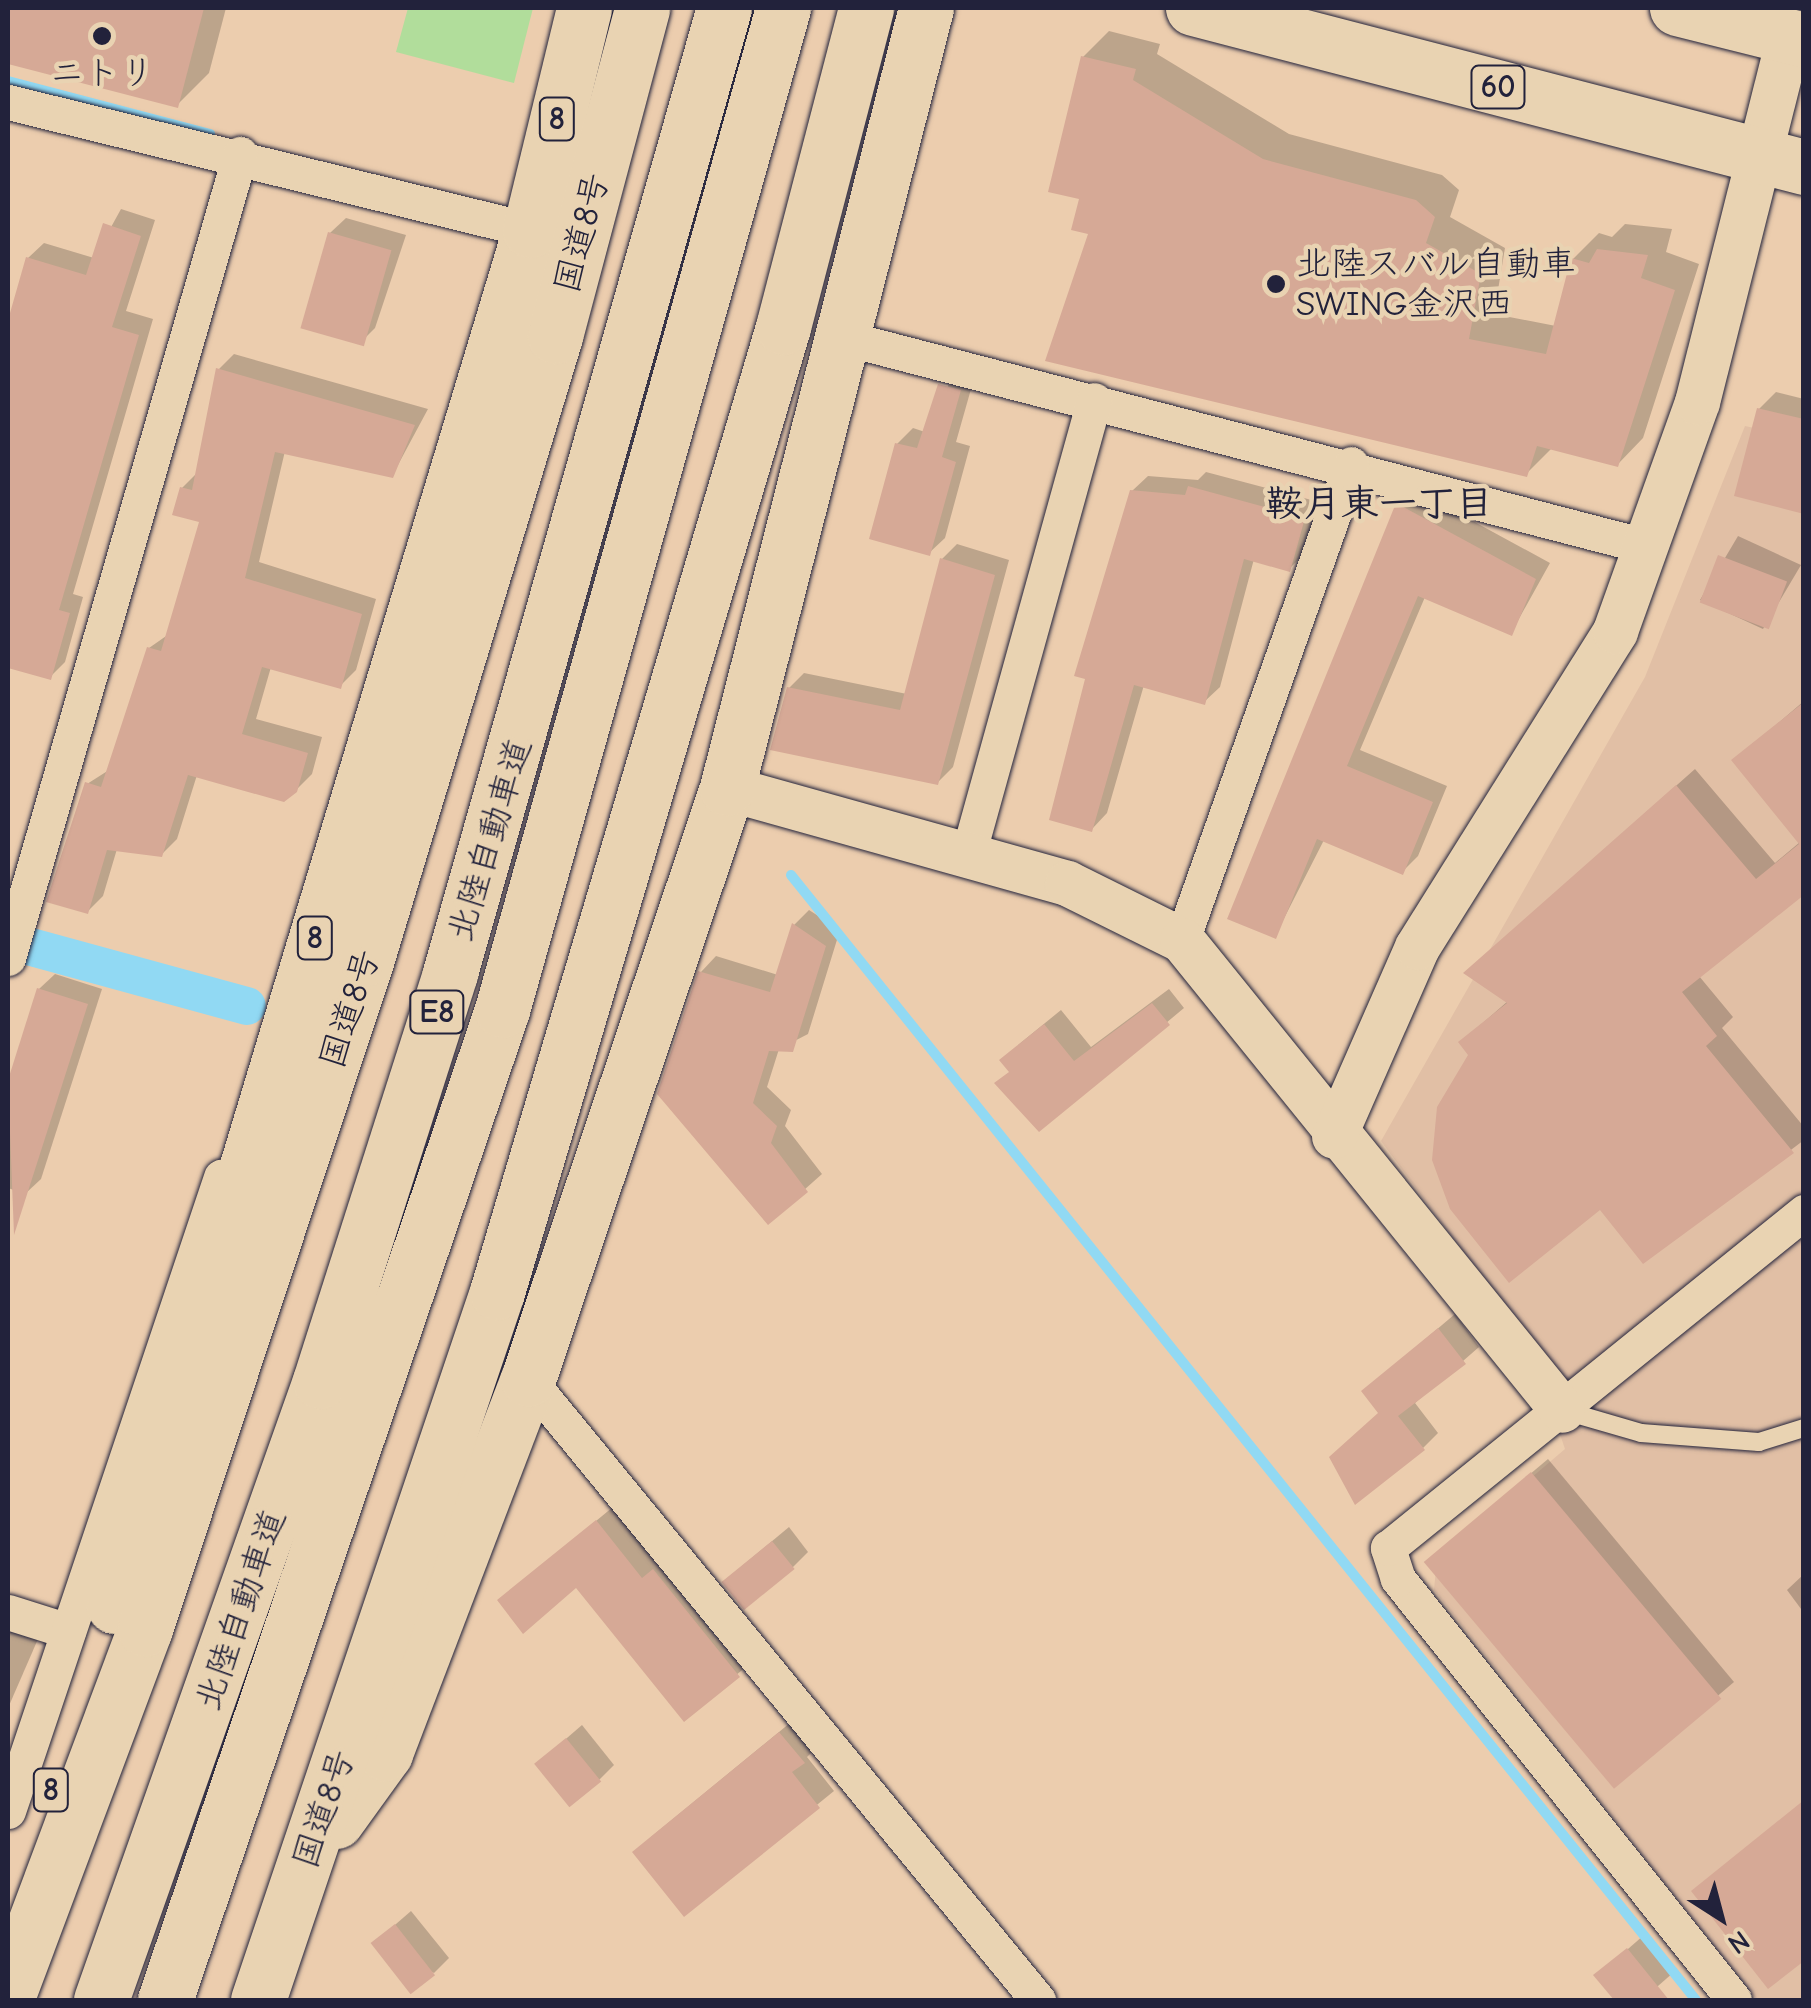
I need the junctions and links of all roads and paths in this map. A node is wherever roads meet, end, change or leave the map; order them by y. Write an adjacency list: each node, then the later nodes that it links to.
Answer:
1 (584, 8): 13 (main road, 8)
2 (642, 8): 33 (main road, 国道8号 / 8)
3 (724, 8): 34 (main road, 北陸自動車道 / E8)
4 (783, 8): 35 (main road, 北陸自動車道 / E8)
5 (866, 8): 31 (main road, 国道8号)
6 (926, 8): 14 (main road)
7 (1193, 8): 12 (main road, 60)
8 (1676, 8): 9 (main road)
9 (1796, 28): 12 (street)
10 (8, 102): 11 (street)
11 (240, 154): 13 (street); 20 (street)
12 (1782, 161): 17 (street)
13 (530, 230): 22 (main road, 8)
14 (837, 336): 15 (street); 18 (main road)
15 (1094, 400): 16 (street); 19 (street)
16 (1351, 464): 17 (street); 21 (street)
17 (1649, 548): 23 (street)
18 (727, 788): 19 (street); 25 (main road)
19 (968, 855): 21 (street)
20 (10, 939)
21 (1182, 940): 23 (street)
22 (288, 1026): 29 (street); 32 (main road, 8)
23 (1334, 1136): 26 (street)
24 (1804, 1212): 26 (street)
25 (528, 1379): 31 (main road); 37 (street)
26 (1562, 1410): 27 (lane); 38 (street)
27 (1804, 1428)
28 (8, 1612): 29 (street)
29 (68, 1631): 30 (street)
30 (8, 1810)
31 (305, 1864): 36 (main road, 国道8号)
32 (8, 1928)
33 (8, 1995)
34 (101, 2000)
35 (166, 2000)
36 (258, 2000)
37 (1038, 2000)
38 (1734, 2000)

